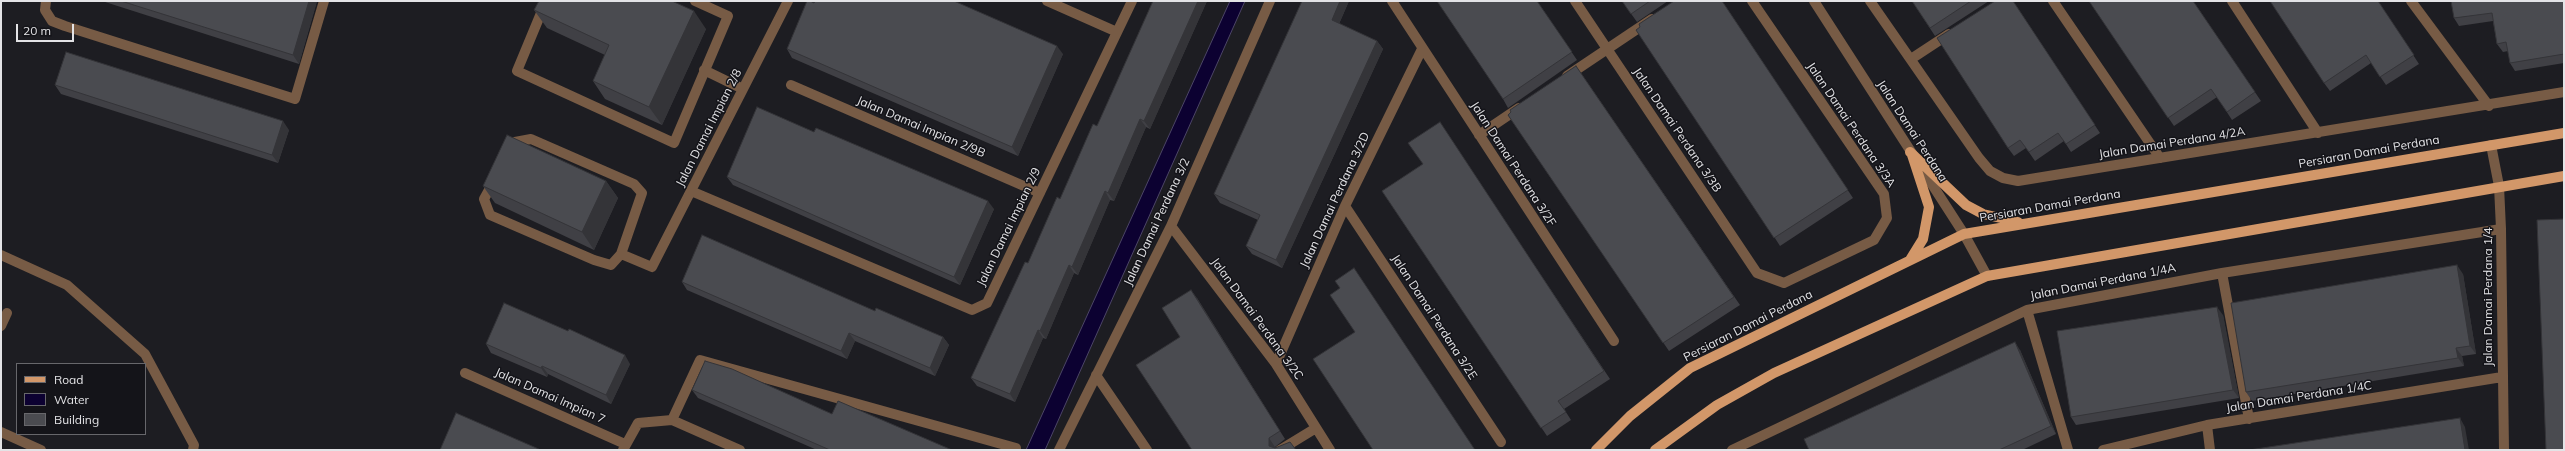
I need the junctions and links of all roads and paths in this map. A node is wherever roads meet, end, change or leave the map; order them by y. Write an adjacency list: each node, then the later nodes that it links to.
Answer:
1 (324, 1): 16 (street)
2 (546, 1): 23 (street)
3 (695, 1): 23 (street)
4 (788, 1): 26 (street, Jalan Damai Impian 2/8)
5 (1047, 1): 19 (street)
6 (1132, 1): 19 (street, Jalan Damai Impian 2/9)
7 (1270, 1): 44 (street, Jalan Damai Perdana 3/2)
8 (1392, 1): 20 (street, Jalan Damai Perdana 3/2F)
9 (1575, 1): 21 (street, Jalan Damai Perdana 3/3B)
10 (1752, 1): 50 (street, Jalan Damai Perdana 3/3A)
11 (1814, 1): 34 (street, Jalan Damai Perdana)
12 (1870, 1): 22 (street, Jalan Damai Perdana 4/2A)
13 (2053, 1): 35 (street)
14 (2232, 1): 30 (street)
15 (2411, 1): 29 (street)
16 (45, 5)
17 (1660, 14): 21 (street)
18 (1956, 30): 22 (street)
19 (1116, 32): 41 (street, Jalan Damai Impian 2/9)
20 (1422, 49): 32 (street, Jalan Damai Perdana 3/2F); 42 (street, Jalan Damai Perdana 3/2D)
21 (1607, 49): 24 (street); 50 (street, Jalan Damai Perdana 3/3B)
22 (1911, 59): 35 (street, Jalan Damai Perdana 4/2A)
23 (704, 70): 26 (street)
24 (1556, 83)
25 (791, 85): 41 (street, Jalan Damai Impian 2/9B)
26 (743, 89): 40 (street, Jalan Damai Impian 2/8)
27 (2564, 92): 29 (street, Jalan Damai Perdana 4/2A)
28 (1530, 100): 32 (street)
29 (2489, 106): 30 (street, Jalan Damai Perdana 4/2A)
30 (2318, 133): 35 (street, Jalan Damai Perdana 4/2A)
31 (2564, 133): 33 (main road, Persiaran Damai Perdana)
32 (1479, 135): 56 (street, Jalan Damai Perdana 3/2F)
33 (2491, 145): 39 (street, Jalan Damai Perdana 1/4); 43 (main road, Persiaran Damai Perdana)
34 (1910, 152): 43 (main road); 46 (street, Jalan Damai Perdana); 49 (main road)
35 (2160, 158)
36 (505, 161): 47 (street)
37 (498, 174): 47 (street)
38 (2564, 176): 39 (main road)
39 (2499, 186): 45 (street, Jalan Damai Perdana 1/4); 52 (main road)
40 (691, 191): 41 (street, Jalan Damai Impian 2/9); 47 (street, Jalan Damai Impian 2/8)
41 (1040, 193)
42 (1345, 206): 57 (street, Jalan Damai Perdana 3/2D); 66 (street, Jalan Damai Perdana 3/2E)
43 (2026, 224): 46 (main road, Persiaran Damai Perdana)
44 (1171, 226): 57 (street, Jalan Damai Perdana 3/2C); 59 (street, Jalan Damai Perdana 3/2)
45 (2501, 229): 51 (street, Jalan Damai Perdana 1/4A); 60 (street, Jalan Damai Perdana 1/4)
46 (1964, 234): 49 (main road, Persiaran Damai Perdana); 52 (street, Jalan Damai Perdana)
47 (621, 254)
48 (1, 255): 70 (street)
49 (1910, 260): 77 (main road, Persiaran Damai Perdana)
50 (1757, 273)
51 (2222, 273): 53 (street, Jalan Damai Perdana 1/4A); 61 (street)
52 (1987, 276): 78 (main road)
53 (2027, 310): 68 (street, Jalan Damai Perdana 1/4A); 79 (street)
54 (7, 313): 55 (street)
55 (1, 326)
56 (1614, 341)
57 (1276, 364): 64 (street, Jalan Damai Perdana 3/2C)
58 (465, 373): 67 (street, Jalan Damai Impian 7)
59 (1096, 375): 73 (street, Jalan Damai Perdana 3/2); 74 (street)
60 (2502, 377): 61 (street, Jalan Damai Perdana 1/4C); 82 (street, Jalan Damai Perdana 1/4)
61 (2249, 418): 63 (street, Jalan Damai Perdana 1/4C)
62 (672, 420): 67 (street); 71 (street); 72 (street)
63 (2207, 425): 80 (street, Jalan Damai Perdana 1/4C); 81 (street)
64 (1316, 428): 75 (street); 76 (street, Jalan Damai Perdana 3/2C)
65 (1, 432): 69 (street)
66 (1501, 442)
67 (624, 447)
68 (1737, 449)
69 (41, 450)
70 (193, 450)
71 (740, 450)
72 (1015, 450)
73 (1059, 450)
74 (1147, 450)
75 (1280, 450)
76 (1330, 450)
77 (1596, 450)
78 (1655, 450)
79 (2068, 450)
80 (2103, 450)
81 (2210, 450)
82 (2504, 450)

